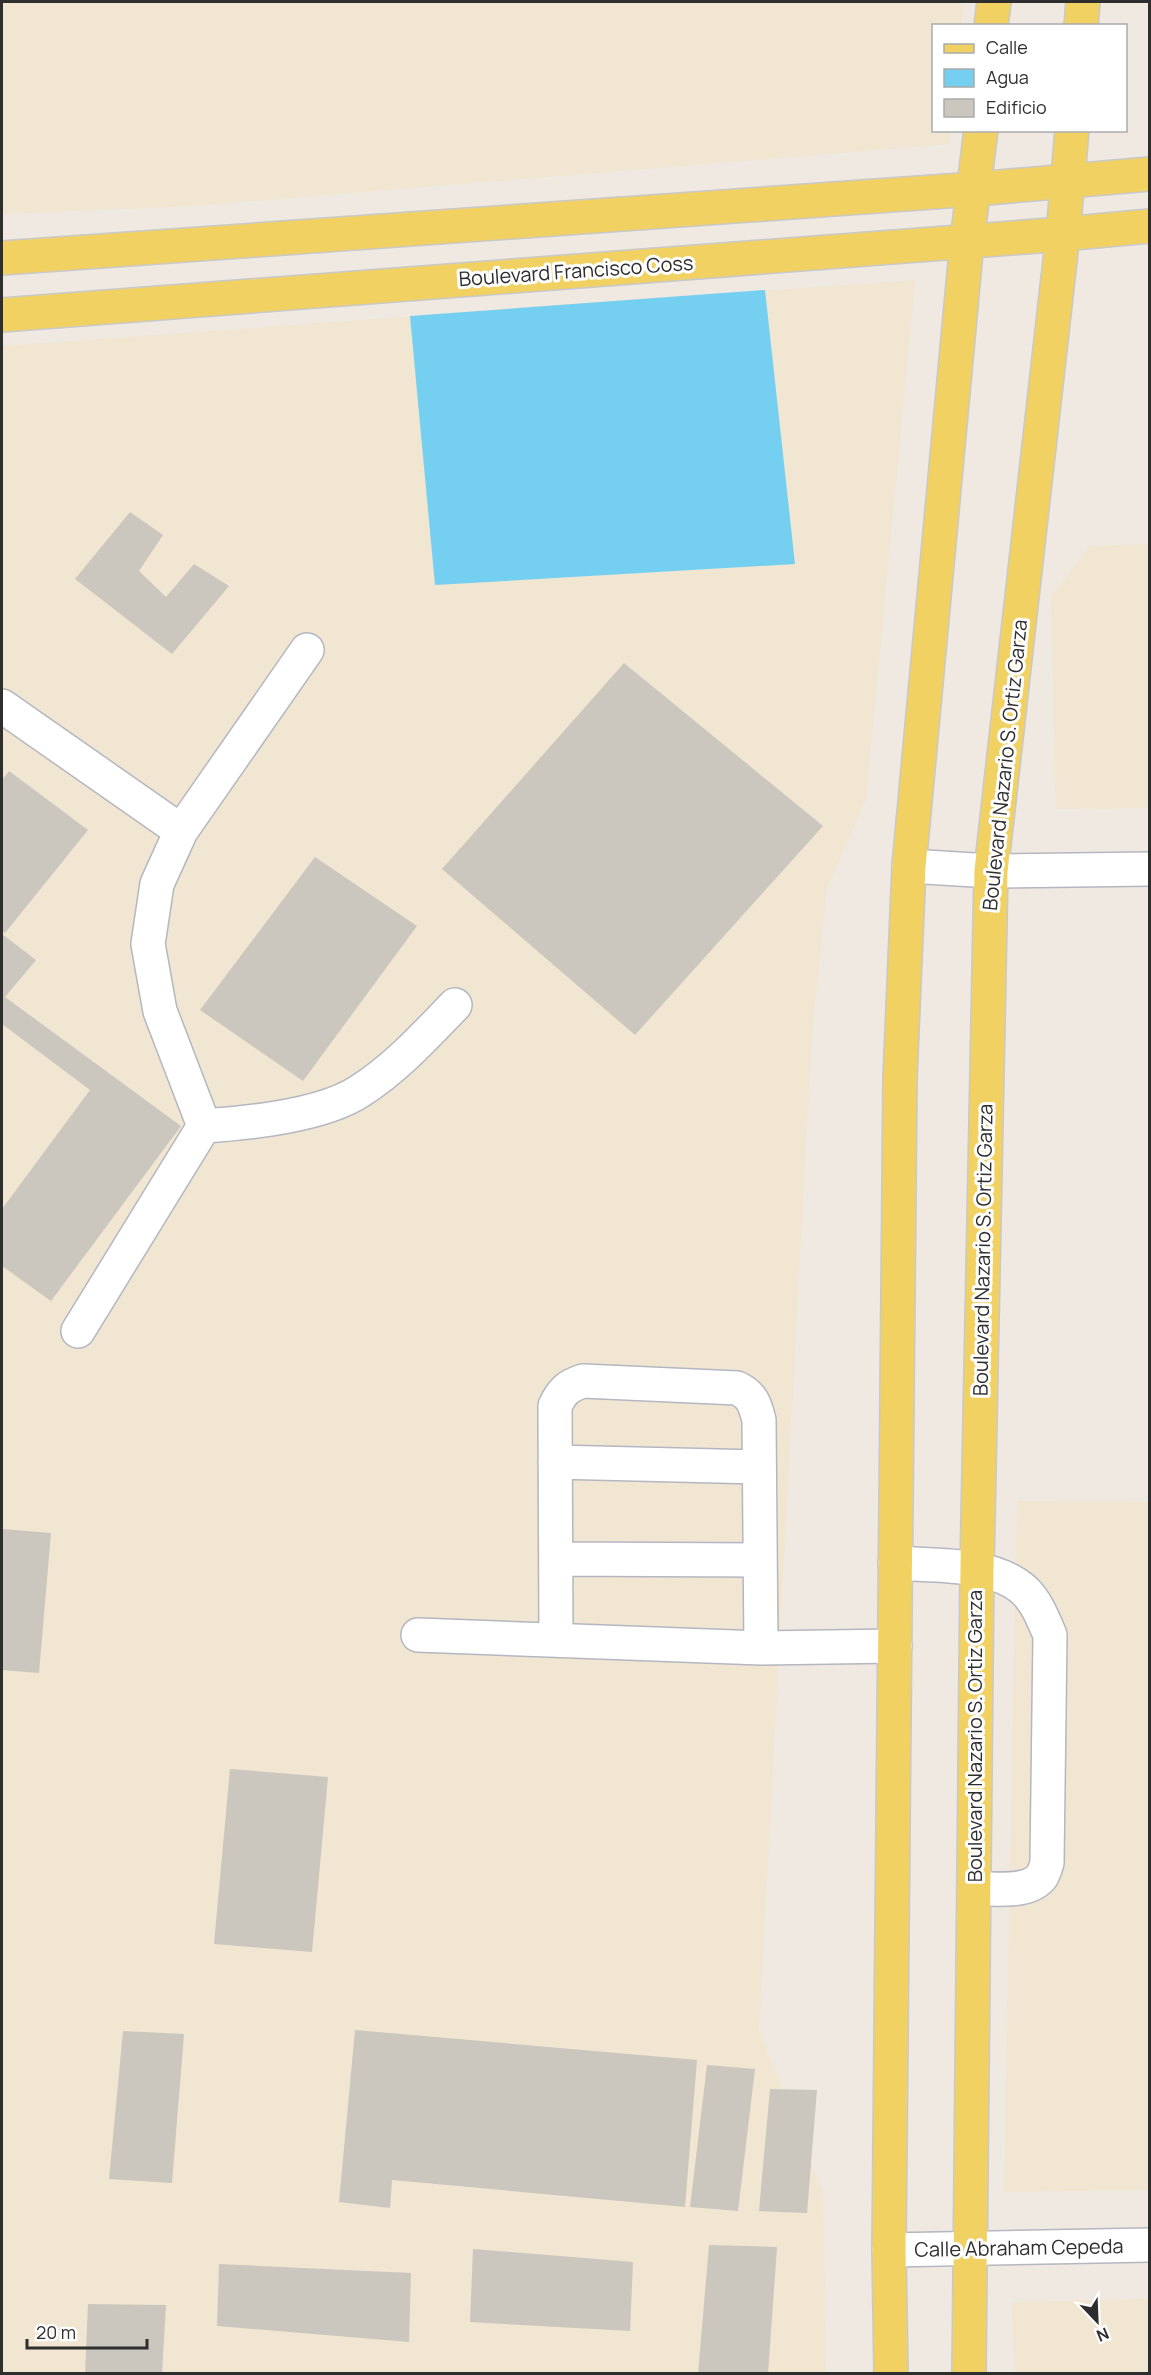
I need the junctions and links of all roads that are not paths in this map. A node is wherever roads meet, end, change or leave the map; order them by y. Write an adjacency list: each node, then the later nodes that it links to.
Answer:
1 (994, 2): 3 (main road)
2 (1083, 2): 4 (main road)
3 (991, 24)
4 (1081, 24)
5 (981, 132): 9 (main road)
6 (1072, 132): 8 (main road, Boulevard Nazario S. Ortiz Garza)
7 (1149, 174): 8 (main road)
8 (1068, 181): 9 (main road); 11 (main road, Boulevard Nazario S. Ortiz Garza)
9 (975, 189): 12 (main road); 13 (main road)
10 (1149, 226): 11 (main road, Boulevard Francisco Coss)
11 (1063, 234): 12 (main road, Boulevard Francisco Coss); 20 (main road, Boulevard Nazario S. Ortiz Garza)
12 (967, 241): 14 (main road, Boulevard Francisco Coss); 18 (main road)
13 (2, 258)
14 (2, 315)
15 (307, 650): 17 (street)
16 (2, 706): 17 (street)
17 (182, 831): 22 (street)
18 (909, 866): 20 (street); 28 (main road)
19 (1149, 869): 20 (street)
20 (991, 871): 29 (main road, Boulevard Nazario S. Ortiz Garza)
21 (455, 1005): 22 (street)
22 (204, 1126): 23 (street)
23 (78, 1330)
24 (555, 1462): 25 (street); 25 (street); 26 (street)
25 (759, 1467): 27 (street)
26 (556, 1559): 27 (street); 31 (street)
27 (760, 1560): 33 (street)
28 (895, 1563): 29 (street); 32 (main road)
29 (977, 1569): 34 (main road, Boulevard Nazario S. Ortiz Garza); 34 (street)
30 (418, 1635): 31 (street)
31 (556, 1640): 33 (street)
32 (895, 1646): 33 (street); 36 (main road)
33 (761, 1648)
34 (974, 1889): 37 (main road, Boulevard Nazario S. Ortiz Garza)
35 (1149, 2246): 37 (street, Calle Abraham Cepeda)
36 (889, 2250): 37 (street, Calle Abraham Cepeda); 38 (main road)
37 (969, 2250): 39 (main road, Boulevard Nazario S. Ortiz Garza)
38 (891, 2373)
39 (969, 2373)

